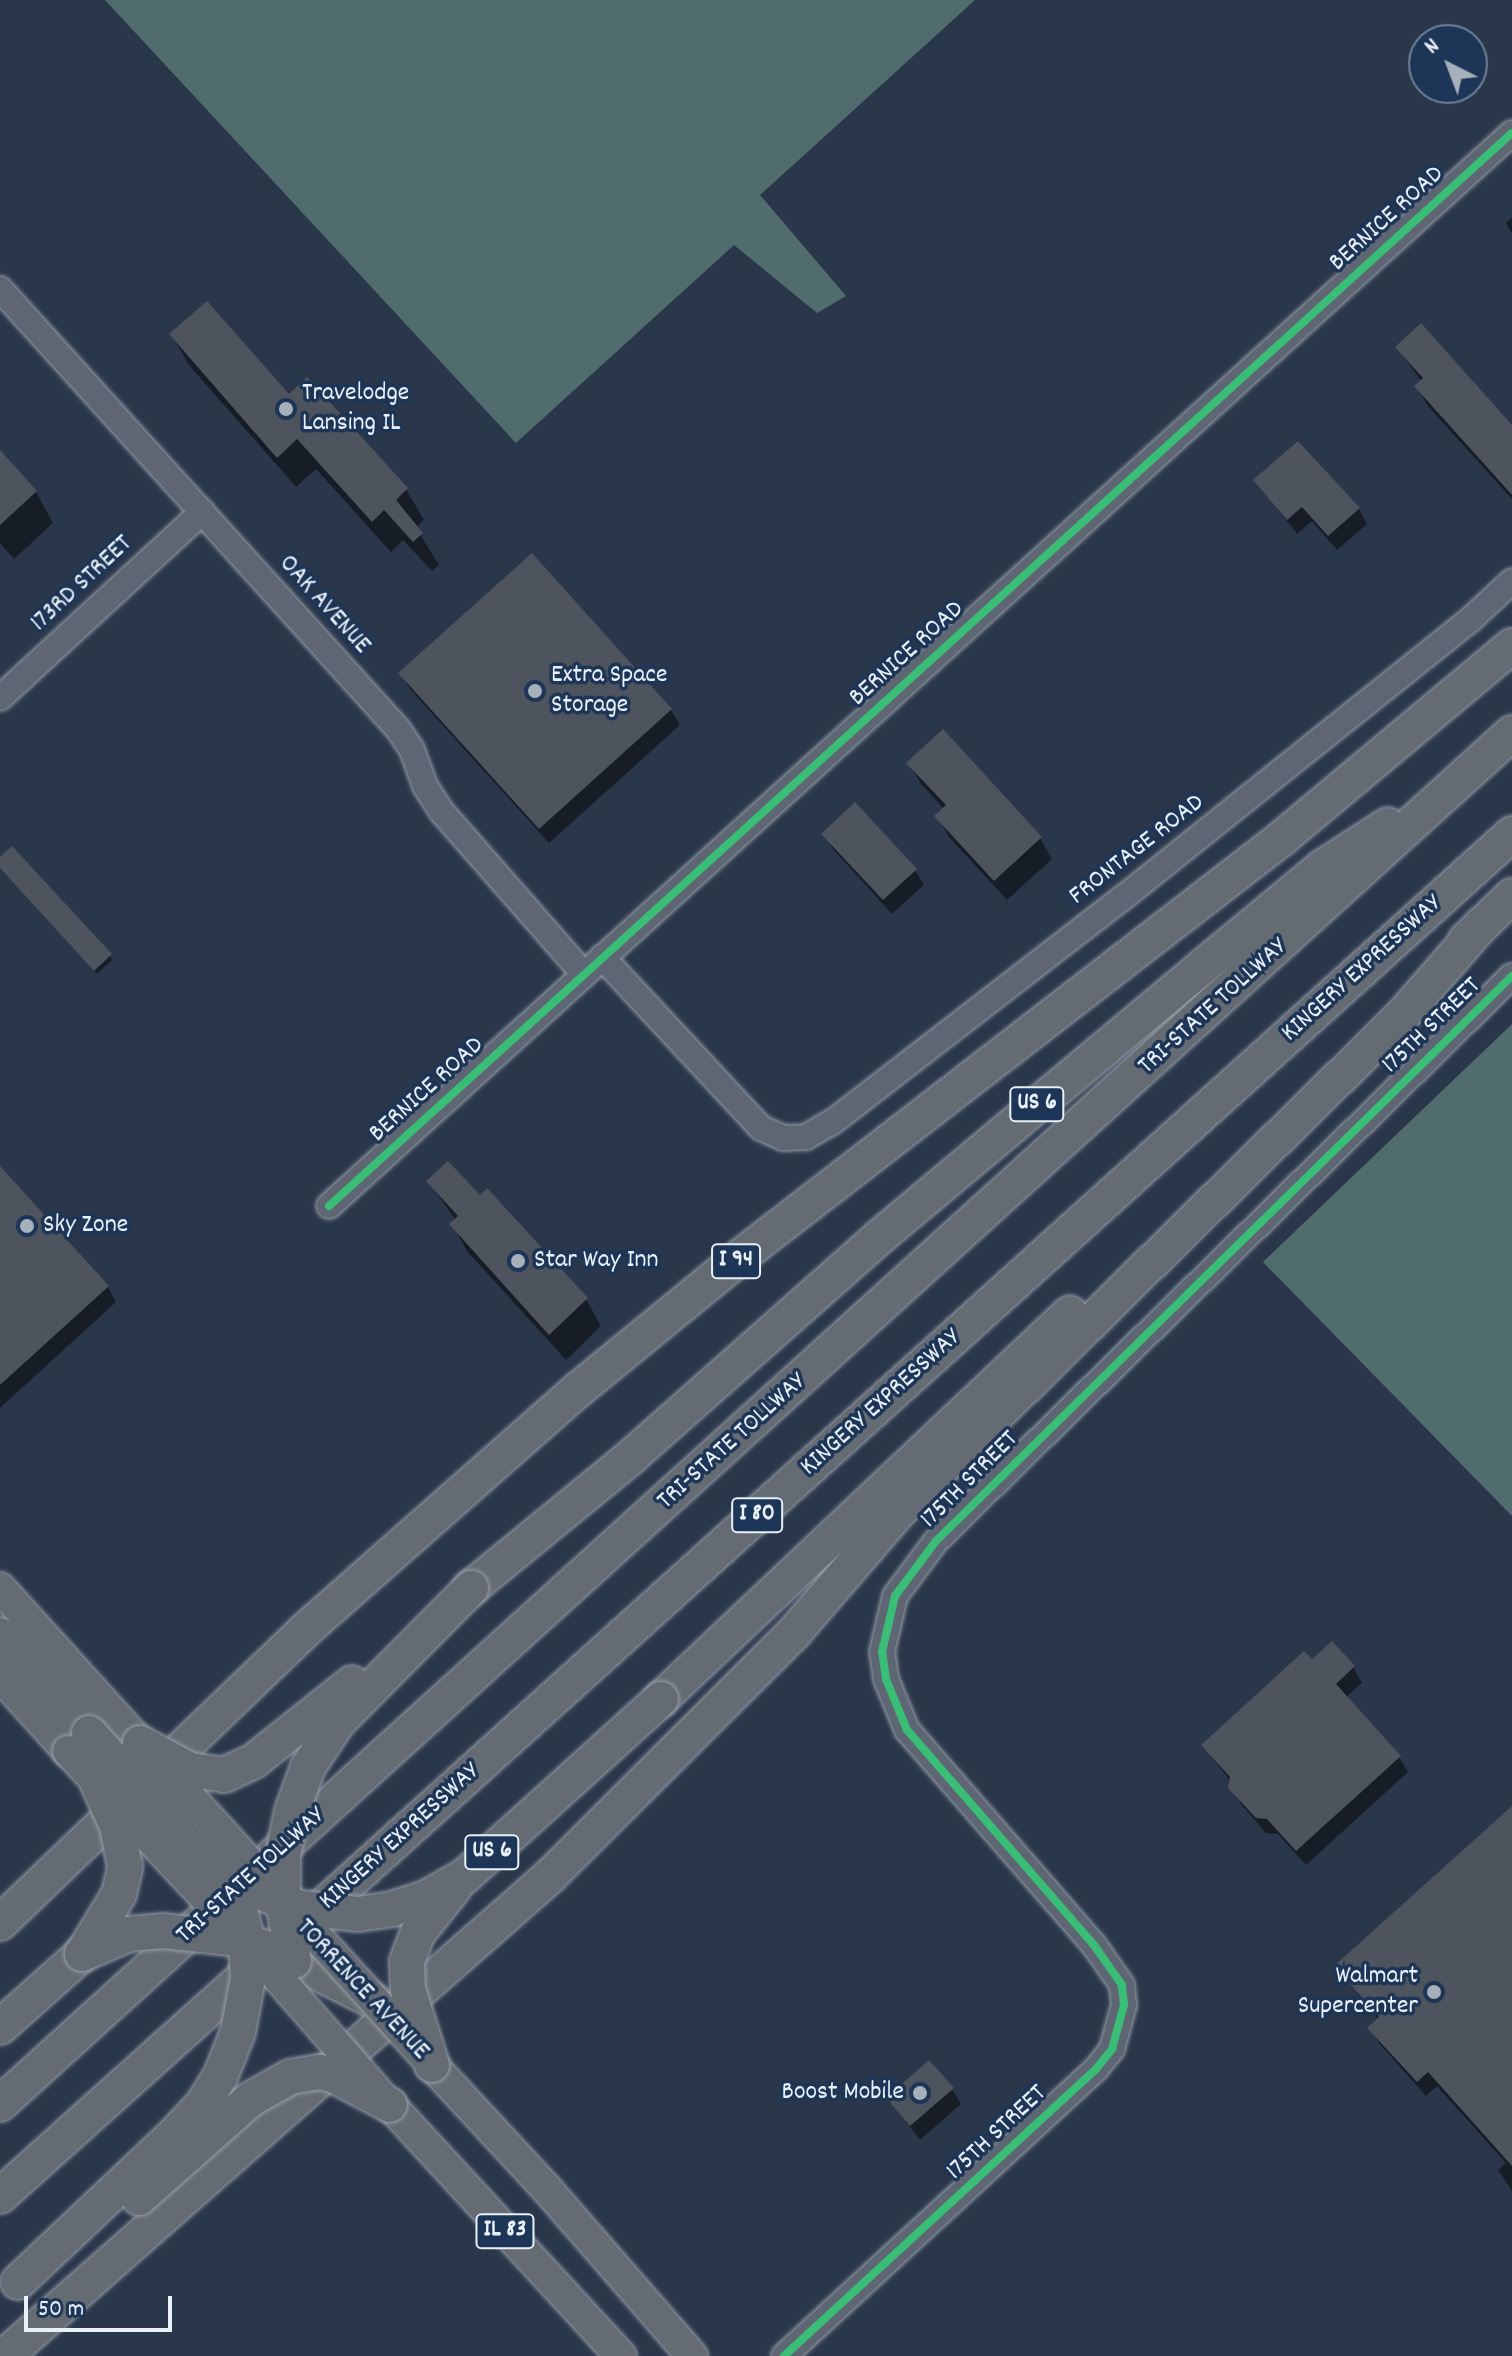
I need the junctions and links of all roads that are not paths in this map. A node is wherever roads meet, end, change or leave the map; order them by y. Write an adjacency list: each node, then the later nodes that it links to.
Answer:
1 (1512, 133): 12 (street, BERNICE ROAD)
2 (0, 289): 3 (street, OAK AVENUE)
3 (202, 512): 6 (street, 173RD STREET); 12 (street, OAK AVENUE)
4 (1512, 581): 14 (street, FRONTAGE ROAD)
5 (1512, 646): 27 (highway, I 94)
6 (0, 698)
7 (1512, 733): 8 (highway, I 80)
8 (1462, 777): 17 (highway, US 6); 35 (highway, TRI-STATE TOLLWAY / I 80)
9 (1512, 834): 37 (highway, KINGERY EXPRESSWAY / I 80)
10 (1512, 896): 11 (highway, US 6)
11 (1481, 925): 24 (highway, US 6, bridge); 39 (highway)
12 (593, 966): 14 (street, OAK AVENUE); 15 (street, BERNICE ROAD)
13 (1512, 976): 42 (street, 175TH STREET)
14 (783, 1138)
15 (329, 1206)
16 (0, 1588): 20 (main road, TORRENCE AVENUE / US 6)
17 (471, 1588): 21 (highway, US 6, bridge); 26 (highway, bridge)
18 (0, 1635): 20 (highway, US 6)
19 (0, 1676): 20 (main road, TORRENCE AVENUE / IL 83)
20 (89, 1732): 21 (main road, TORRENCE AVENUE / US 6); 22 (main road, TORRENCE AVENUE / IL 83, bridge); 25 (highway, US 6, bridge)
21 (140, 1743): 23 (main road, TORRENCE AVENUE / IL 83, bridge)
22 (97, 1782): 28 (main road, TORRENCE AVENUE / IL 83, bridge); 29 (highway, bridge)
23 (185, 1789): 25 (highway, bridge); 26 (main road, TORRENCE AVENUE / IL 83, bridge)
24 (465, 1876): 26 (highway, US 6, bridge); 34 (highway, bridge)
25 (233, 1880): 26 (highway, US 6, bridge); 28 (highway, bridge)
26 (283, 1904): 30 (highway, bridge); 31 (main road, TORRENCE AVENUE / IL 83, bridge)
27 (0, 1923)
28 (246, 1941): 29 (highway, bridge); 30 (highway, bridge); 33 (main road, TORRENCE AVENUE / IL 83, bridge); 38 (highway, bridge)
29 (82, 1954): 32 (highway)
30 (294, 1961): 31 (highway); 33 (highway, bridge)
31 (372, 2000): 34 (main road, TORRENCE AVENUE / IL 83, bridge)
32 (0, 2027)
33 (329, 2037): 36 (main road, TORRENCE AVENUE / IL 83, bridge)
34 (432, 2065): 41 (main road, TORRENCE AVENUE / IL 83)
35 (0, 2104)
36 (390, 2105): 38 (highway, bridge); 40 (main road, TORRENCE AVENUE / IL 83)
37 (0, 2196)
38 (7, 2291)
39 (5, 2356)
40 (621, 2356)
41 (692, 2356)
42 (784, 2356)

